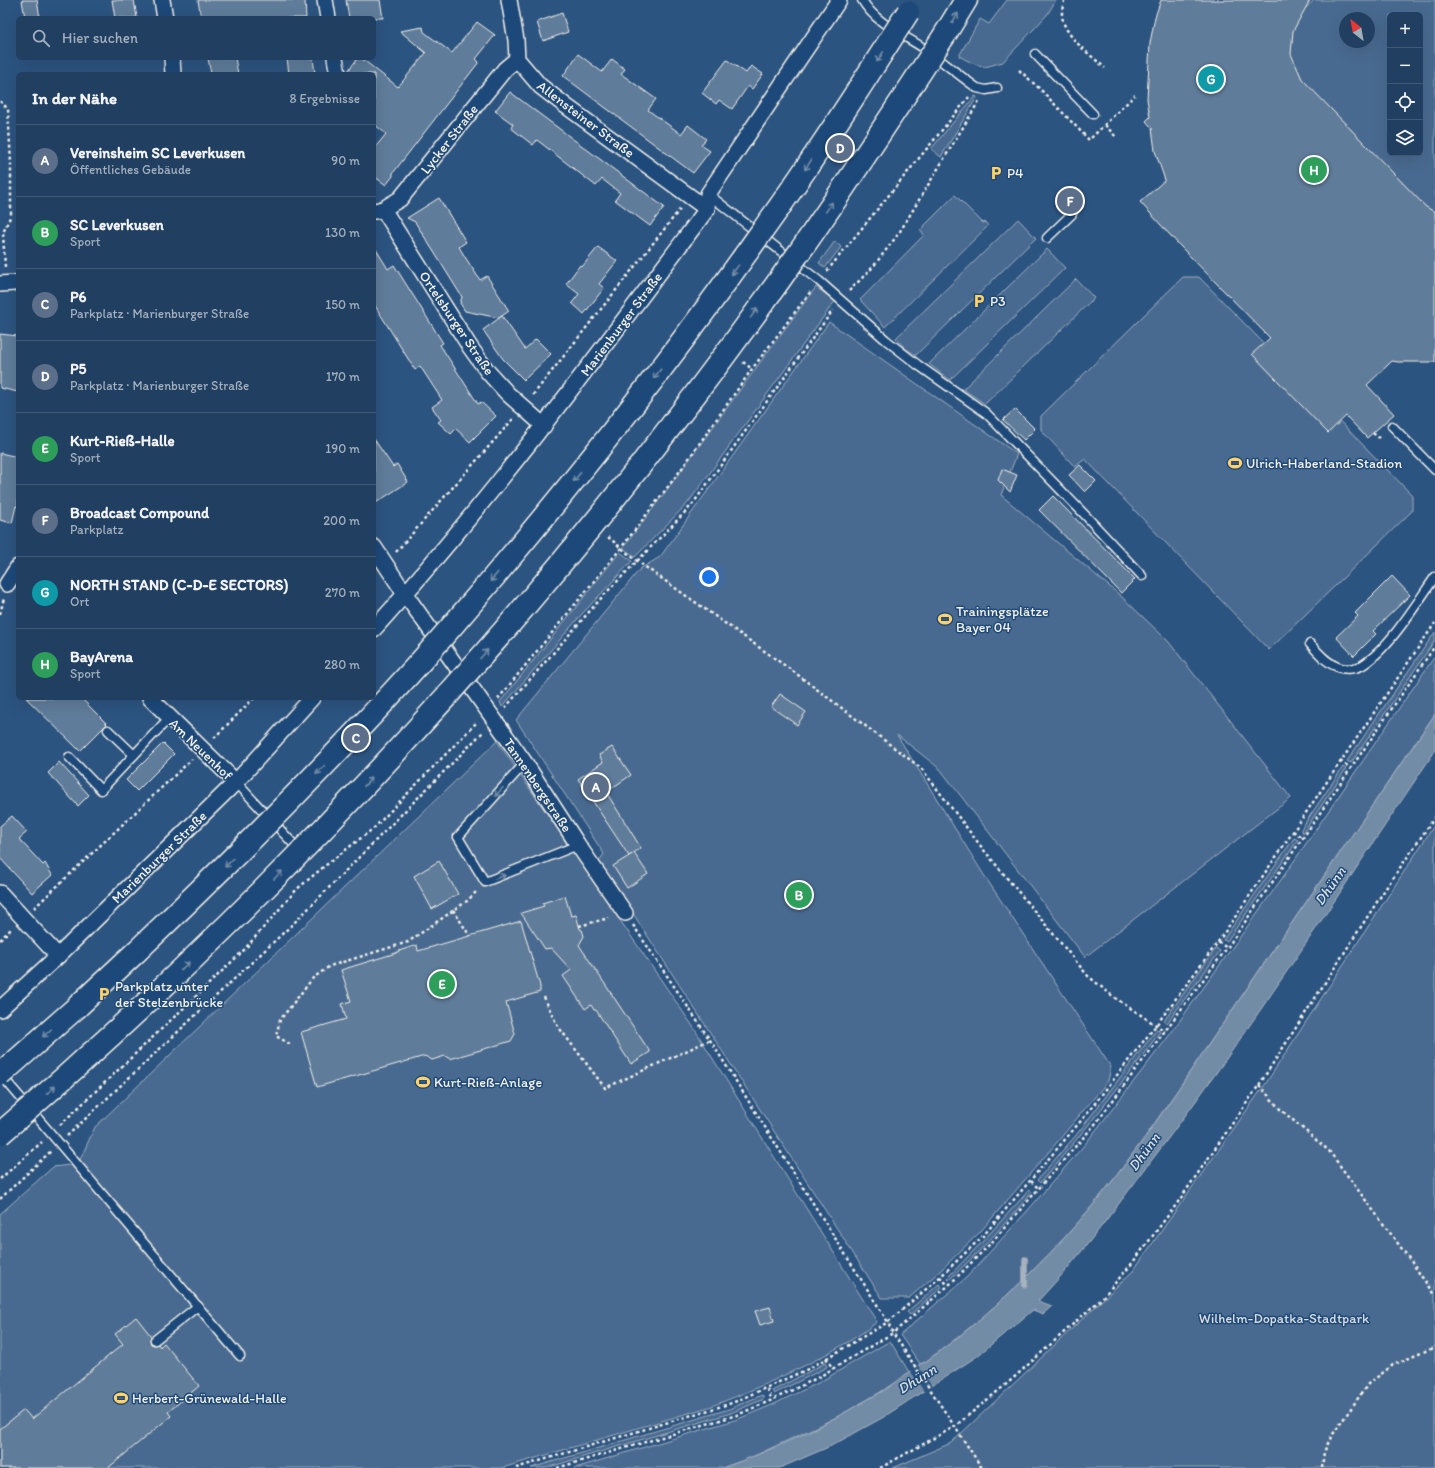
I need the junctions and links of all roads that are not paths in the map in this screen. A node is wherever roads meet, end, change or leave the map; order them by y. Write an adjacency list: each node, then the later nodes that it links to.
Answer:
1 (162, 0): 8 (street)
2 (325, 0): 9 (street)
3 (509, 0): 11 (street)
4 (839, 0): 18 (street, Marienburger Straße)
5 (862, 0): 16 (lane)
6 (966, 0): 48 (highway, one-way to 6, bridge)
7 (912, 6): 47 (highway, one-way to 47, bridge)
8 (166, 16)
9 (328, 16)
10 (1035, 54): 17 (lane)
11 (517, 59): 18 (street, Allensteiner Straße); 19 (street, Lycker Straße)
12 (172, 60): 14 (street)
13 (335, 60): 15 (street)
14 (173, 72)
15 (338, 72)
16 (997, 88)
17 (1093, 114)
18 (708, 202): 22 (street, Marienburger Straße); 27 (lane)
19 (379, 210): 22 (street, Ortelsburger Straße)
20 (1072, 214): 21 (lane)
21 (1047, 238)
22 (544, 426): 30 (street, Marienburger Straße)
23 (1392, 426): 24 (lane)
24 (1435, 470)
25 (376, 550): 30 (street, Tannenbergstraße)
26 (16, 571): 29 (street)
27 (1142, 576)
28 (1435, 577): 32 (lane)
29 (8, 586)
30 (405, 594): 31 (street, Marienburger Straße); 39 (street, Tannenbergstraße)
31 (376, 627)
32 (1310, 644)
33 (152, 700): 35 (street, Am Neuenhof)
34 (310, 700): 40 (street, Marienburger Straße)
35 (169, 718): 37 (lane); 40 (street, Am Neuenhof)
36 (108, 730): 37 (lane)
37 (134, 755): 38 (lane)
38 (69, 757)
39 (525, 763): 41 (street, Tannenbergstraße); 41 (lane, one-way to 41)
40 (236, 782): 42 (lane); 45 (street, Marienburger Straße)
41 (578, 845): 44 (street, Tannenbergstraße)
42 (299, 850)
43 (0, 893): 45 (street)
44 (624, 913)
45 (58, 956): 46 (street, Marienburger Straße)
46 (0, 1009)
47 (0, 1074): 49 (lane)
48 (0, 1134)
49 (198, 1306): 50 (lane); 51 (lane)
50 (155, 1340)
51 (240, 1356)

